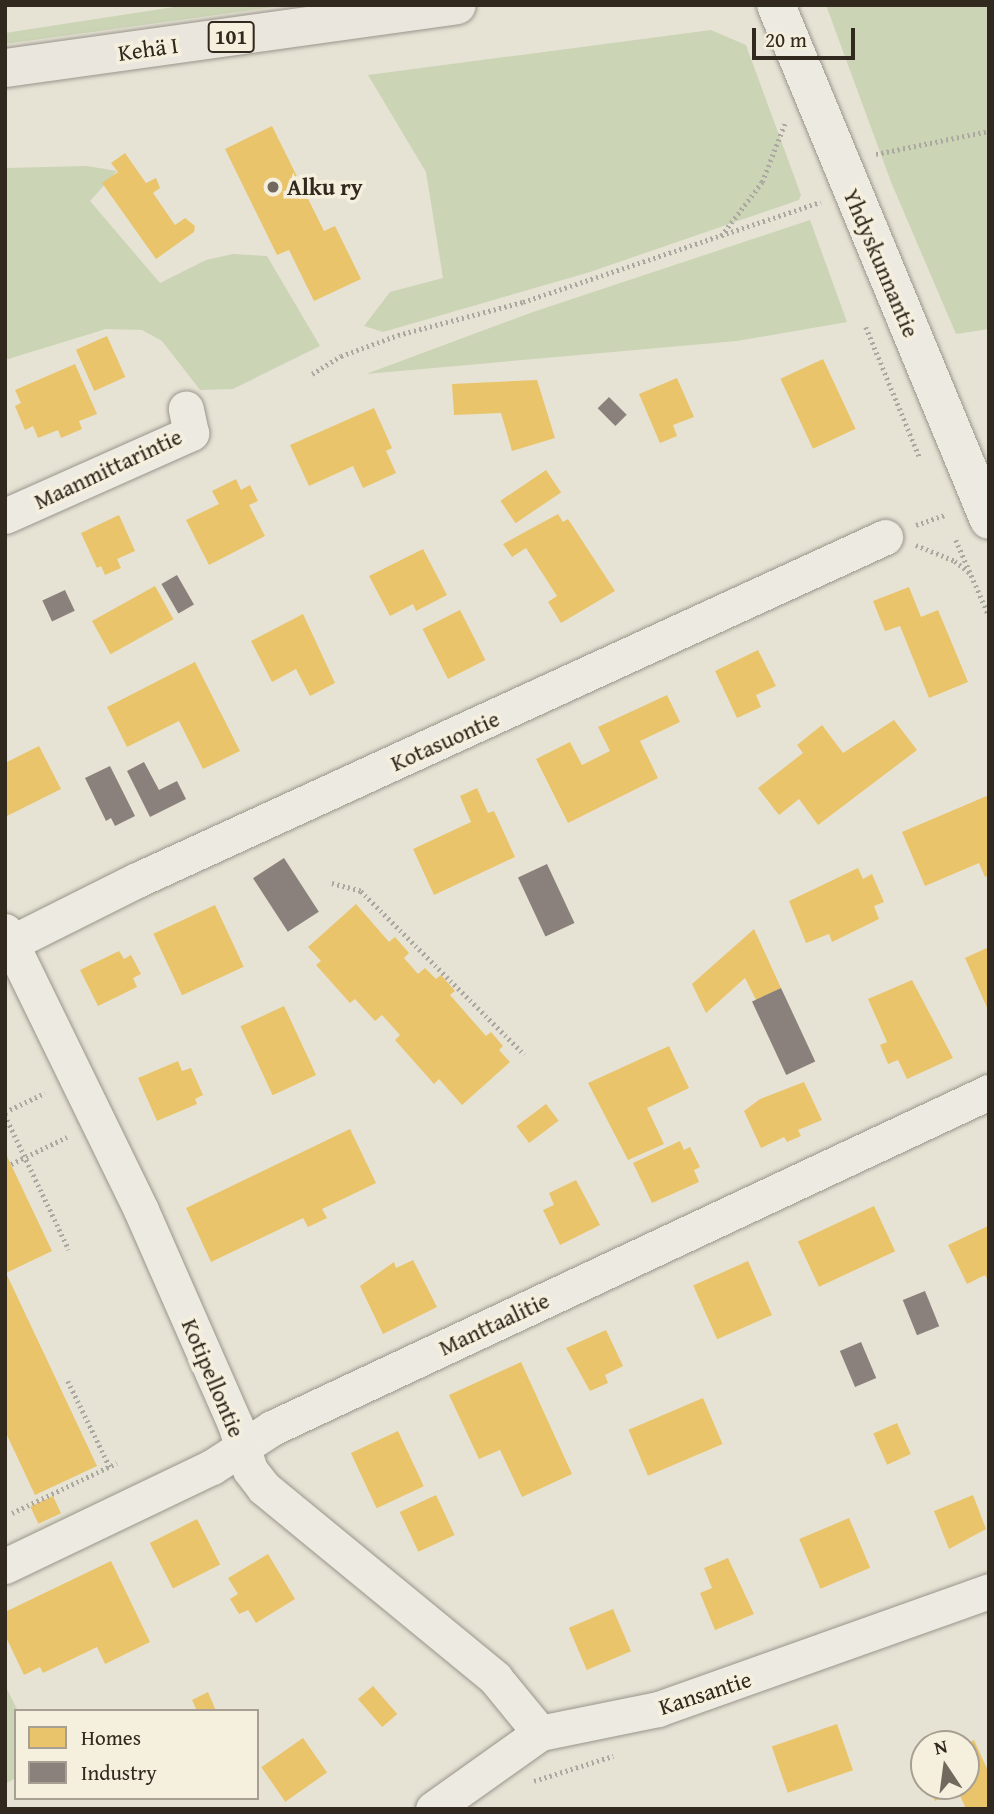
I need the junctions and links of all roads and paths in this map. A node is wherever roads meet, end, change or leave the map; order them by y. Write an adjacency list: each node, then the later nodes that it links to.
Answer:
1 (457, 5): 3 (highway, Kehä I / 101)
2 (776, 5): 12 (main road, Yhdyskunnantie)
3 (5, 68)
4 (789, 113): 8 (path)
5 (989, 131): 6 (path)
6 (865, 156)
7 (824, 201): 8 (path)
8 (721, 237): 9 (path)
9 (312, 374)
10 (186, 409): 11 (street, Maanmittarintie)
11 (5, 516)
12 (989, 520)
13 (885, 537): 14 (path); 16 (street, Kotasuontie)
14 (971, 574)
15 (332, 883): 17 (path)
16 (7, 940): 26 (street, Kotipellontie)
17 (524, 1054)
18 (54, 1089): 20 (path)
19 (989, 1092): 26 (street, Manttaalitie)
20 (5, 1113): 22 (path)
21 (76, 1133): 22 (path)
22 (26, 1157): 23 (path); 24 (path)
23 (11, 1164)
24 (69, 1250)
25 (68, 1381): 28 (path)
26 (243, 1448): 30 (street, Manttaalitie); 32 (street, Kotipellontie)
27 (117, 1463): 28 (path)
28 (110, 1466): 29 (path)
29 (12, 1513)
30 (5, 1566)
31 (989, 1591): 32 (street, Kansantie)
32 (540, 1733): 33 (street, Kansantie)
33 (433, 1809)

